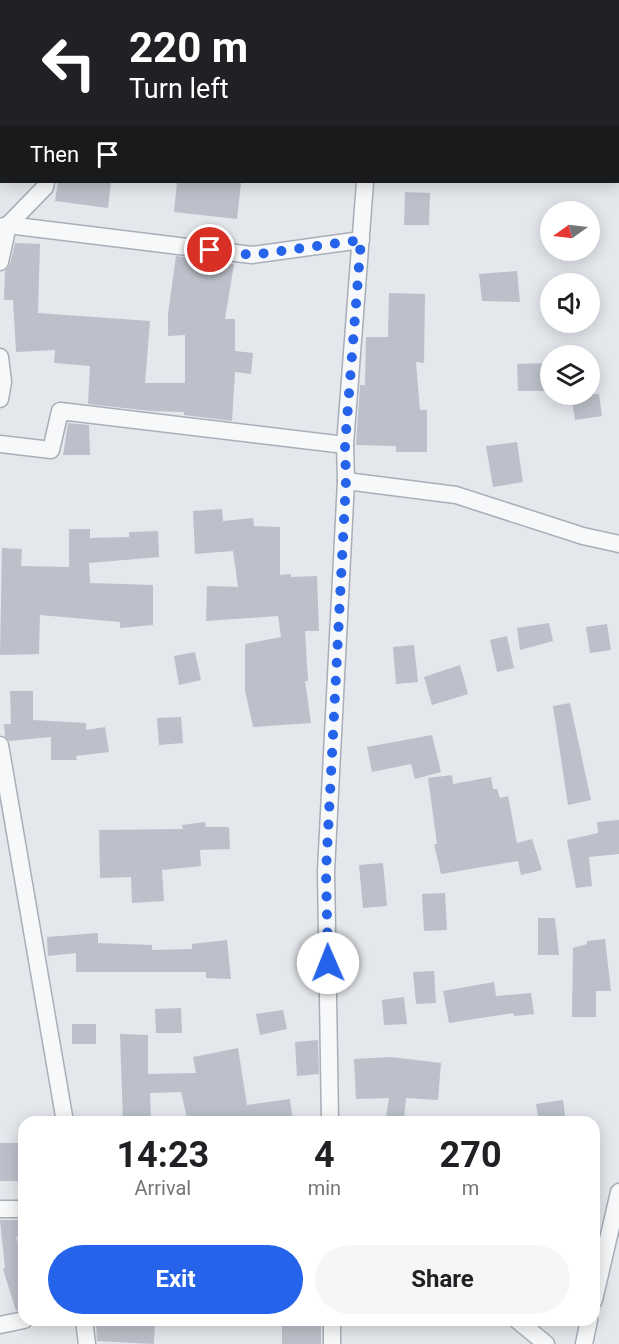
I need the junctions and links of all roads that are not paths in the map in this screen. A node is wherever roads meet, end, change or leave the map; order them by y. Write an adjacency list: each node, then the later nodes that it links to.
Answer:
1 (46, 183): 3 (street)
2 (365, 183): 4 (street)
3 (4, 226): 4 (street); 5 (street)
4 (361, 240): 9 (street)
5 (0, 262)
6 (0, 357): 7 (street)
7 (0, 399)
8 (0, 444): 9 (street)
9 (345, 445): 10 (street)
10 (346, 481): 11 (street); 14 (street)
11 (619, 544)
12 (0, 745): 13 (street)
13 (64, 1116)
14 (330, 1116)
15 (619, 1192): 18 (street)
16 (0, 1209): 17 (street)
17 (18, 1209)
18 (600, 1274)
19 (18, 1321): 20 (street)
20 (0, 1325)
21 (85, 1326): 25 (street)
22 (332, 1326): 26 (street)
23 (524, 1326): 27 (street)
24 (588, 1326): 28 (street)
25 (87, 1344)
26 (332, 1344)
27 (546, 1344)
28 (584, 1344)

